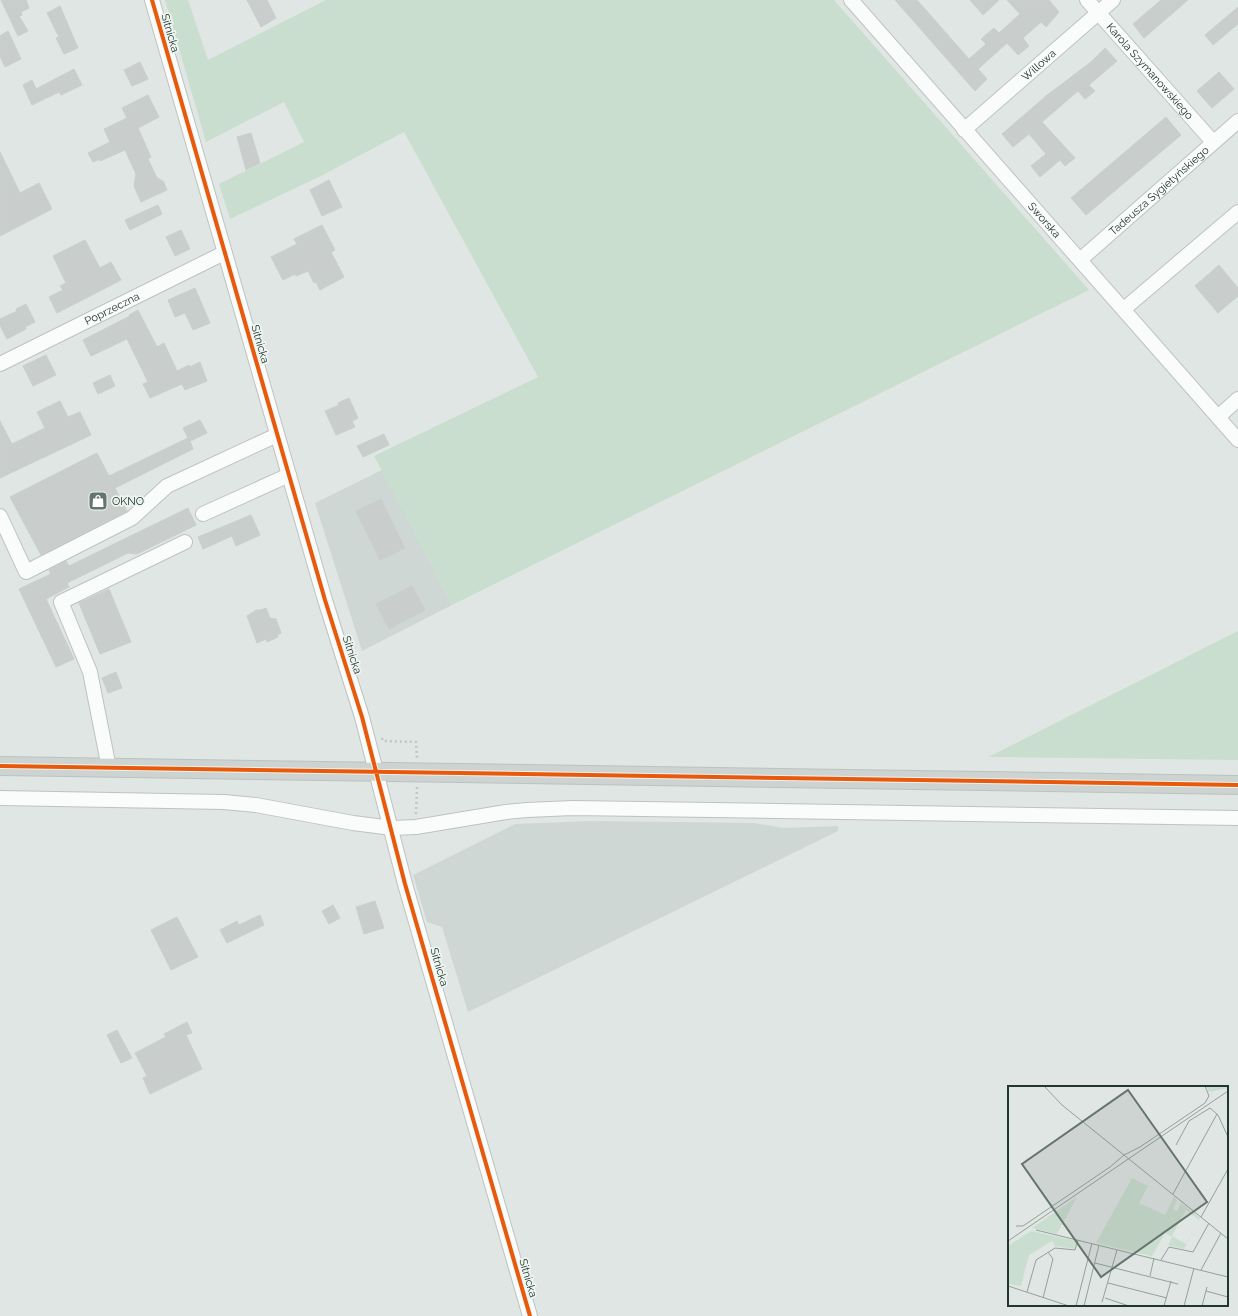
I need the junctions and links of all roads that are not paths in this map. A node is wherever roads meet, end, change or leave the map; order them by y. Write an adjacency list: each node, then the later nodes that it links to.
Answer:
1 (152, 0): 10 (street, Sitnicka)
2 (851, 0): 7 (street, Sworska)
3 (1087, 0): 5 (street, Karola Szymanowskiego)
4 (1113, 0): 5 (street, Willowa)
5 (1099, 12): 7 (street, Willowa); 8 (street, Karola Szymanowskiego)
6 (1238, 121): 8 (street, Tadeusza Sygietyńskiego)
7 (964, 130): 11 (street, Sworska)
8 (1213, 142): 11 (street, Tadeusza Sygietyńskiego)
9 (1238, 212): 12 (street)
10 (224, 253): 13 (street, Poprzeczna); 16 (street, Sitnicka)
11 (1080, 260): 12 (street, Sworska)
12 (1124, 310): 15 (street, Sworska)
13 (0, 364)
14 (1238, 399): 15 (street)
15 (1218, 417): 17 (street, Sworska)
16 (276, 435): 18 (street, Sitnicka); 20 (street)
17 (1238, 440)
18 (289, 475): 19 (street); 24 (street, Sitnicka)
19 (203, 514)
20 (0, 516)
21 (185, 542): 23 (street)
22 (0, 766): 23 (main road)
23 (109, 768): 24 (main road)
24 (376, 771): 25 (main road); 28 (street, Sitnicka)
25 (1238, 785)
26 (0, 798): 28 (street)
27 (1238, 818): 28 (street)
28 (392, 828): 29 (street, Sitnicka)
29 (530, 1316)

